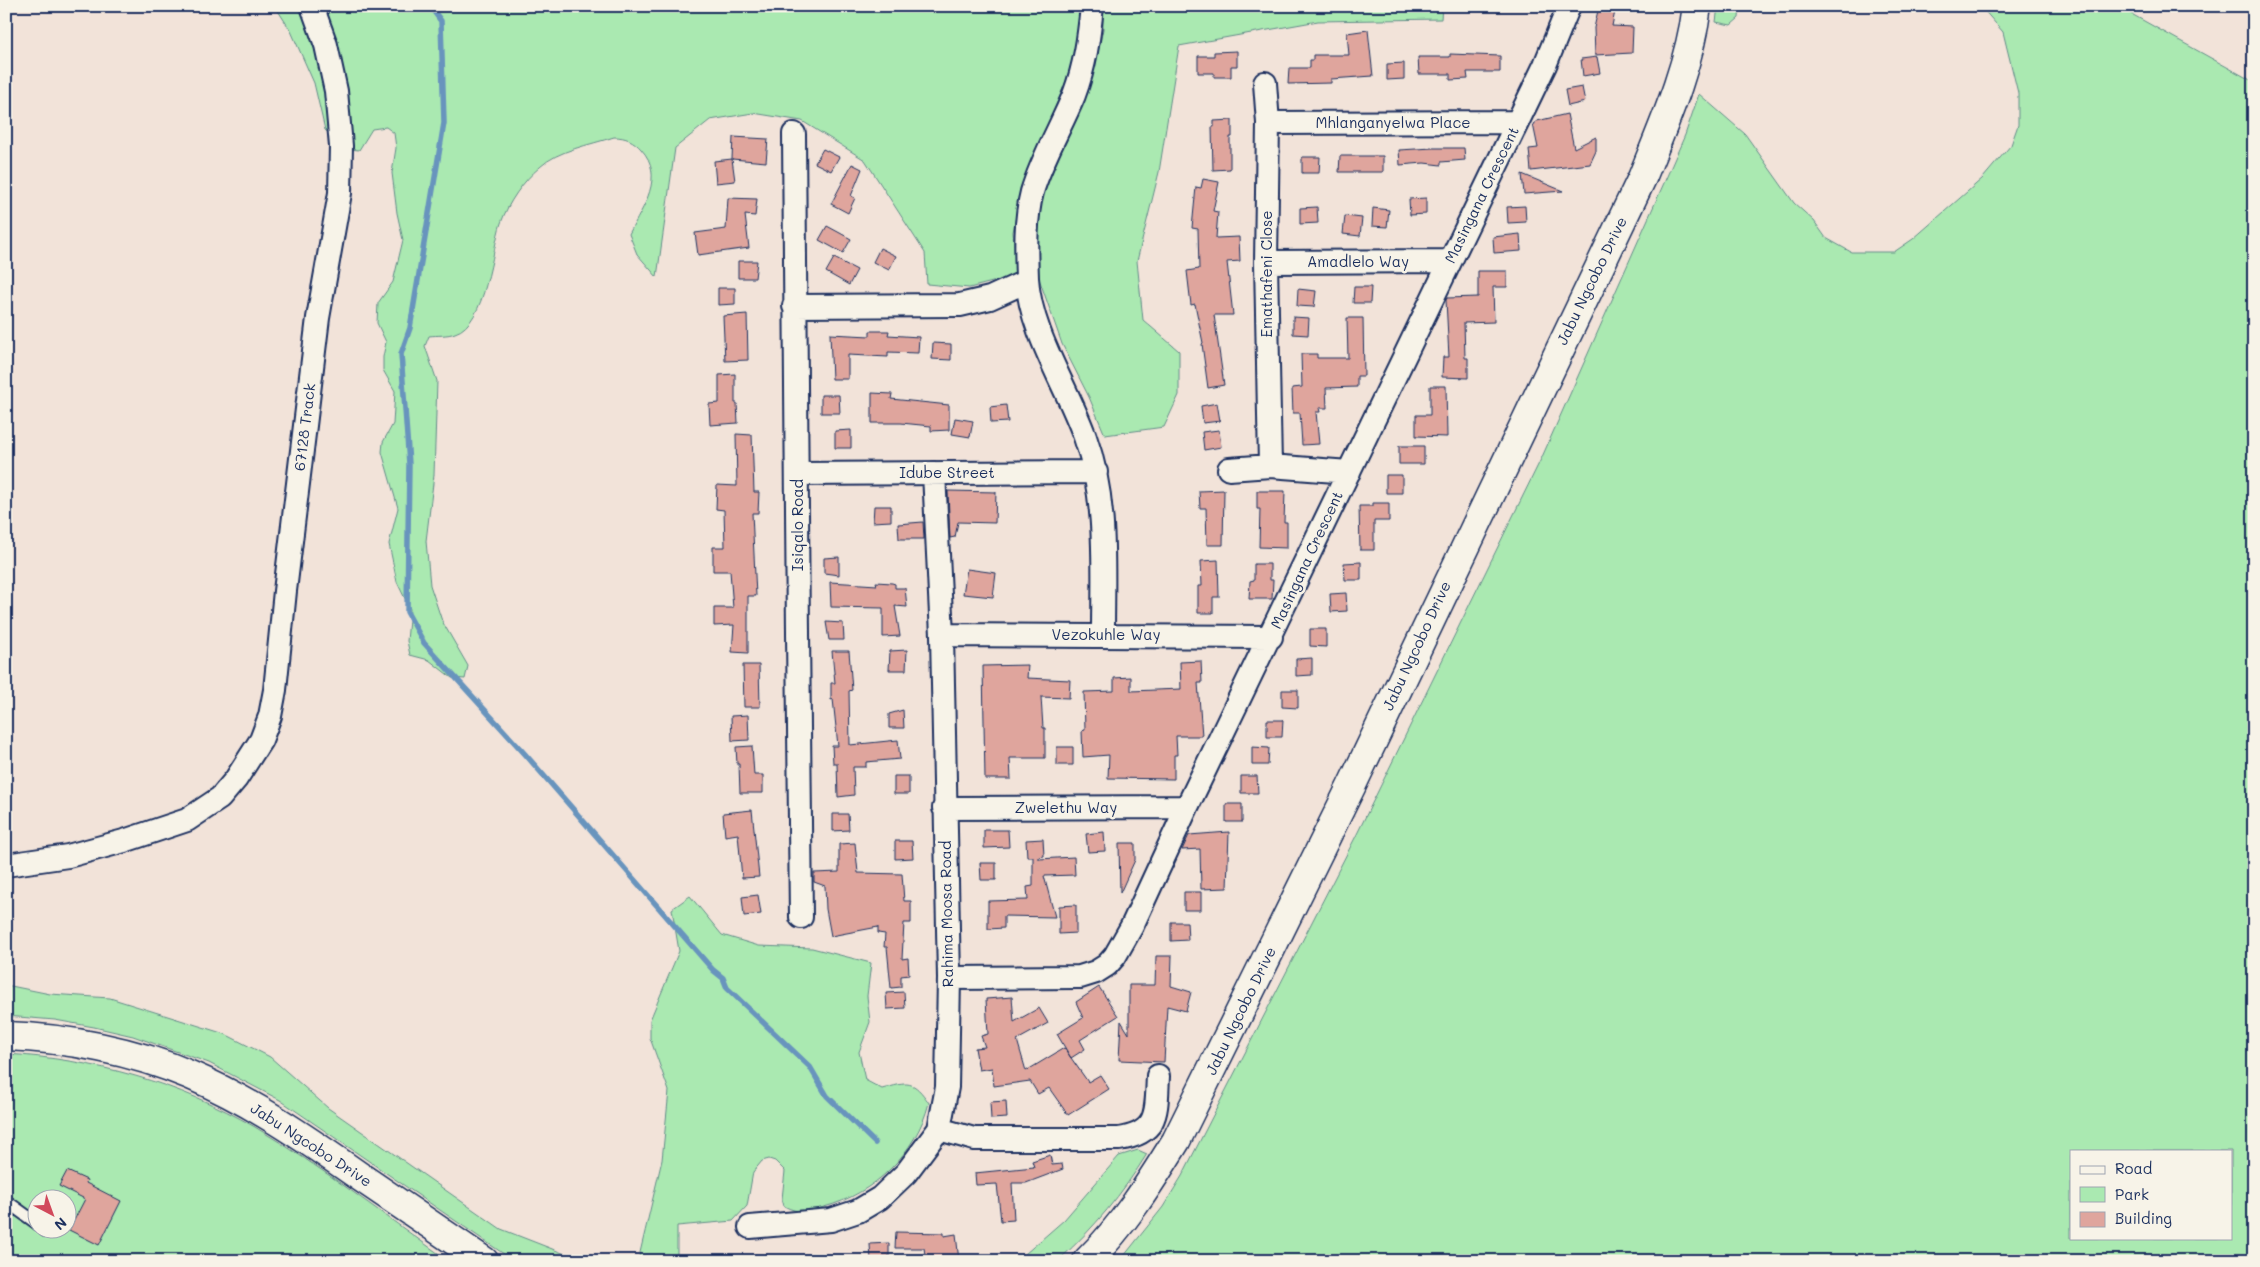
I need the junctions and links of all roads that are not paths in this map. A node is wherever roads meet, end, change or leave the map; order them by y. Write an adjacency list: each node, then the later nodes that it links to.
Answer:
1 (312, 6): 24 (street, 67128 Track)
2 (1092, 6): 11 (street)
3 (1569, 6): 6 (street, Masingana Crescent)
4 (1697, 6): 34 (main road, Jabu Ngcobo Drive)
5 (1265, 83): 7 (street, Emathafeni Close)
6 (1517, 122): 7 (street, Mhlanganyelwa Place); 9 (street, Masingana Crescent)
7 (1268, 123): 10 (street, Emathafeni Close)
8 (794, 134): 12 (street, Isiqalo Road)
9 (1450, 261): 10 (street, Amadlelo Way); 16 (street, Masingana Crescent)
10 (1266, 262): 13 (street, Emathafeni Close)
11 (1027, 281): 12 (street); 15 (street)
12 (794, 306): 18 (street, Isiqalo Road)
13 (1270, 466): 14 (street); 16 (street)
14 (1229, 469)
15 (1096, 472): 17 (street, Idube Street); 20 (street)
16 (1349, 472): 21 (street, Masingana Crescent)
17 (934, 473): 18 (street, Idube Street); 19 (street, Rahima Moosa Road)
18 (798, 474): 25 (street, Isiqalo Road)
19 (942, 635): 20 (street, Vezokuhle Way); 23 (street, Rahima Moosa Road)
20 (1103, 635): 21 (street, Vezokuhle Way)
21 (1271, 637): 22 (street, Masingana Crescent)
22 (1187, 807): 23 (street, Zwelethu Way); 26 (street, Masingana Crescent)
23 (944, 808): 26 (street, Rahima Moosa Road)
24 (6, 865)
25 (801, 917)
26 (949, 978): 29 (street, Rahima Moosa Road)
27 (6, 1036): 33 (main road, Jabu Ngcobo Drive)
28 (1158, 1076): 29 (street)
29 (939, 1129): 32 (street, Rahima Moosa Road)
30 (6, 1201): 31 (lane)
31 (28, 1217)
32 (750, 1227)
33 (484, 1261)
34 (1087, 1261)

